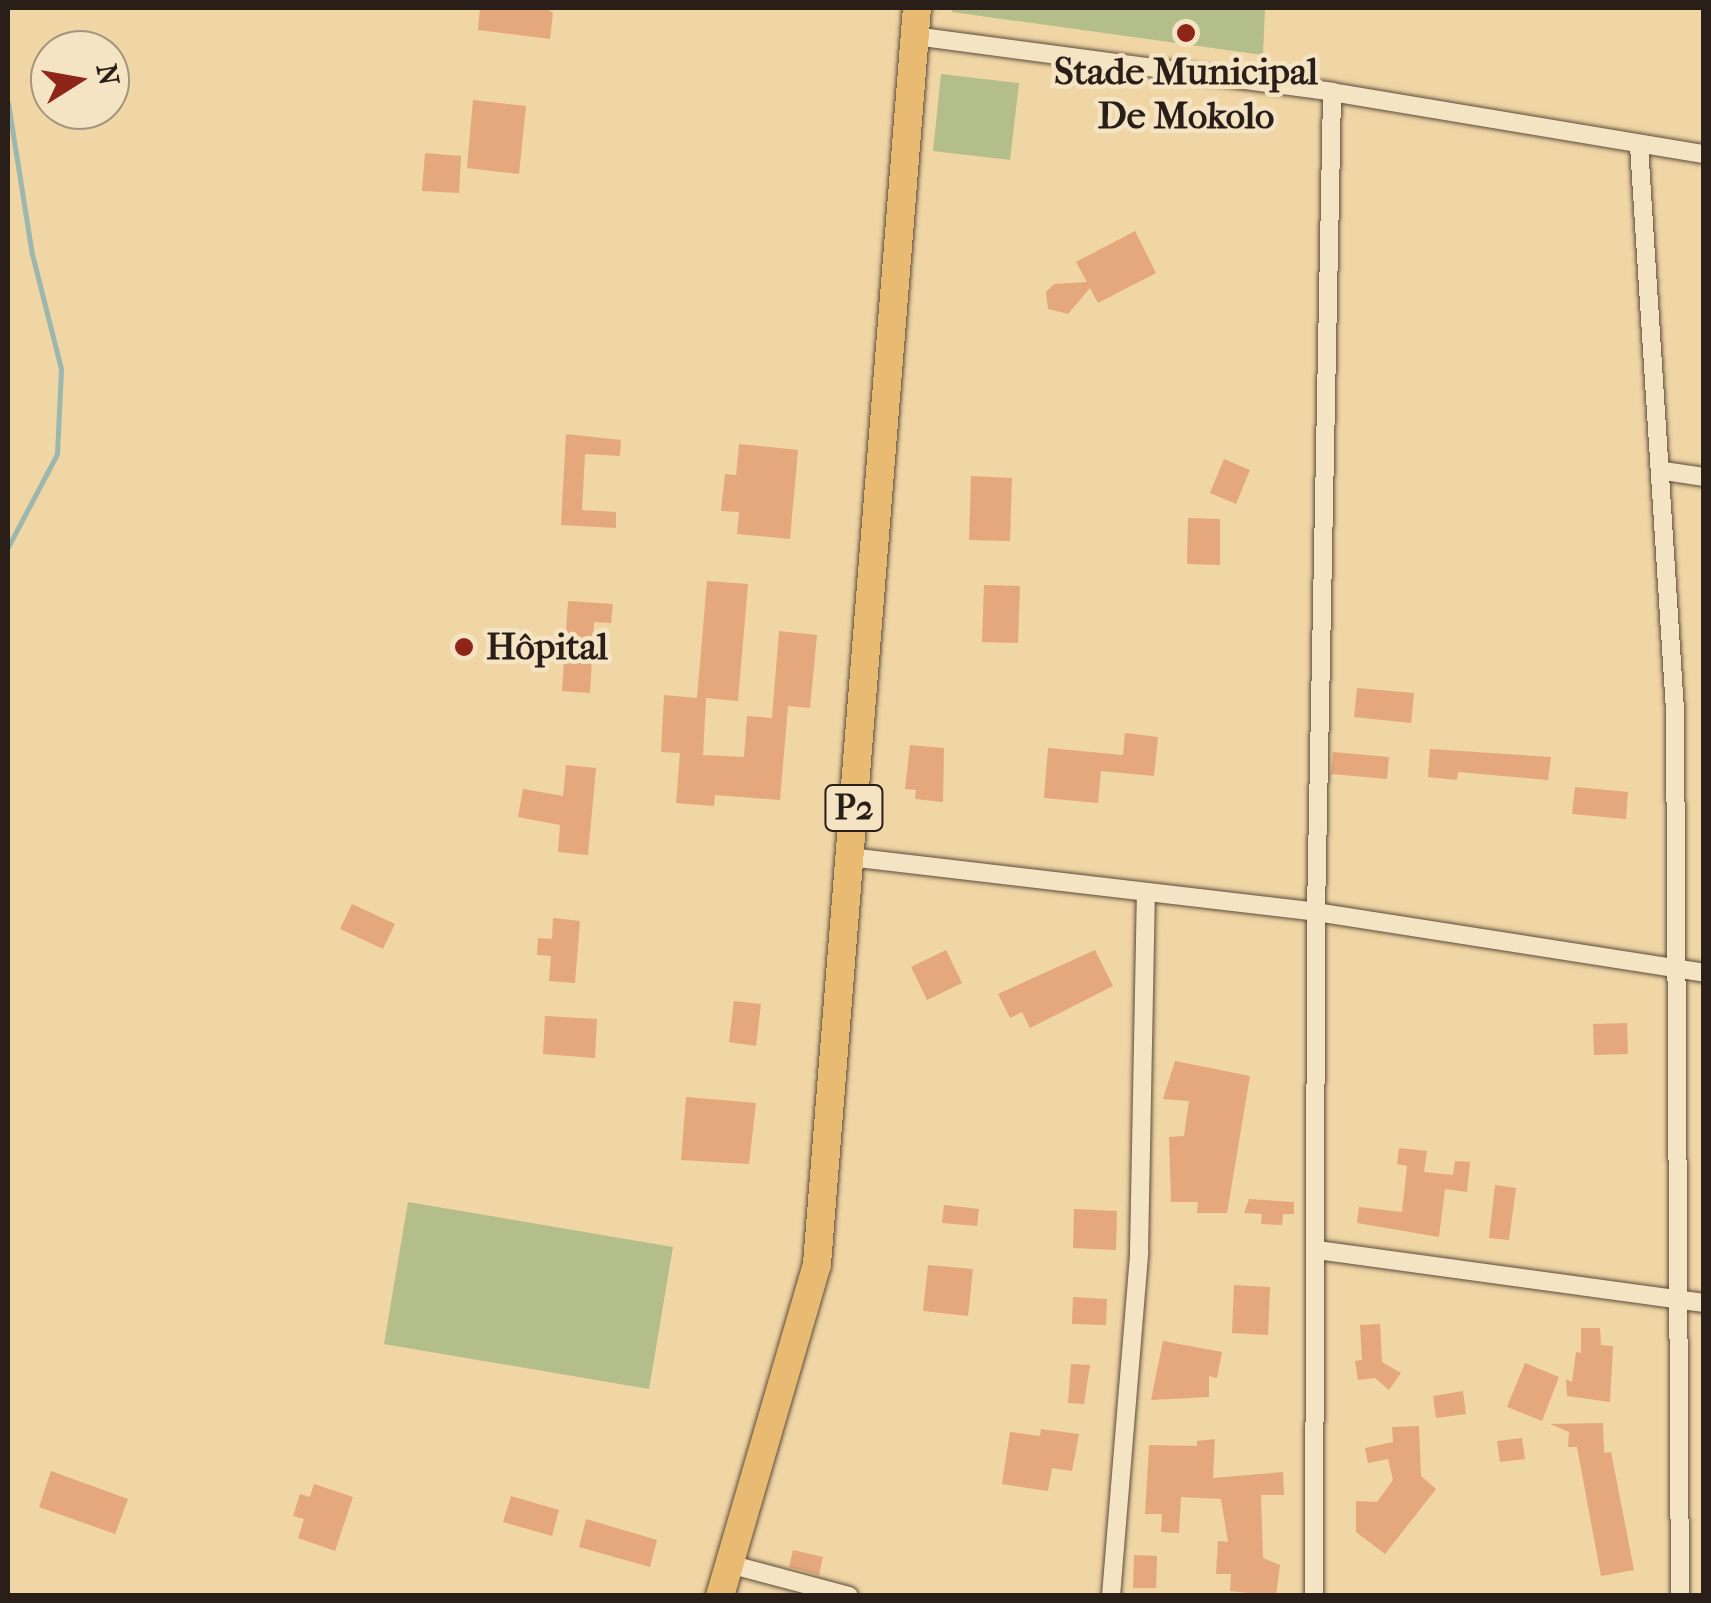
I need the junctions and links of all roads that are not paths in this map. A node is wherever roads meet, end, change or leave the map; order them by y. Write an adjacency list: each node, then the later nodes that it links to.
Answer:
1 (918, 8): 2 (main road, P2)
2 (915, 36): 3 (street); 8 (main road, P2)
3 (1332, 92): 4 (street); 10 (street)
4 (1639, 146): 5 (street); 6 (street)
5 (1704, 154)
6 (1664, 471): 7 (street); 11 (street)
7 (1704, 477)
8 (850, 857): 9 (street); 16 (main road, P2)
9 (1146, 892): 10 (street); 19 (street)
10 (1316, 912): 11 (street); 13 (street)
11 (1671, 970): 12 (street); 14 (street)
12 (1704, 974)
13 (1317, 1250): 14 (street); 20 (street)
14 (1678, 1295): 15 (street); 21 (street)
15 (1704, 1303)
16 (729, 1564): 17 (main road, P2); 18 (street)
17 (720, 1596)
18 (849, 1596)
19 (1112, 1596)
20 (1314, 1596)
21 (1680, 1596)

